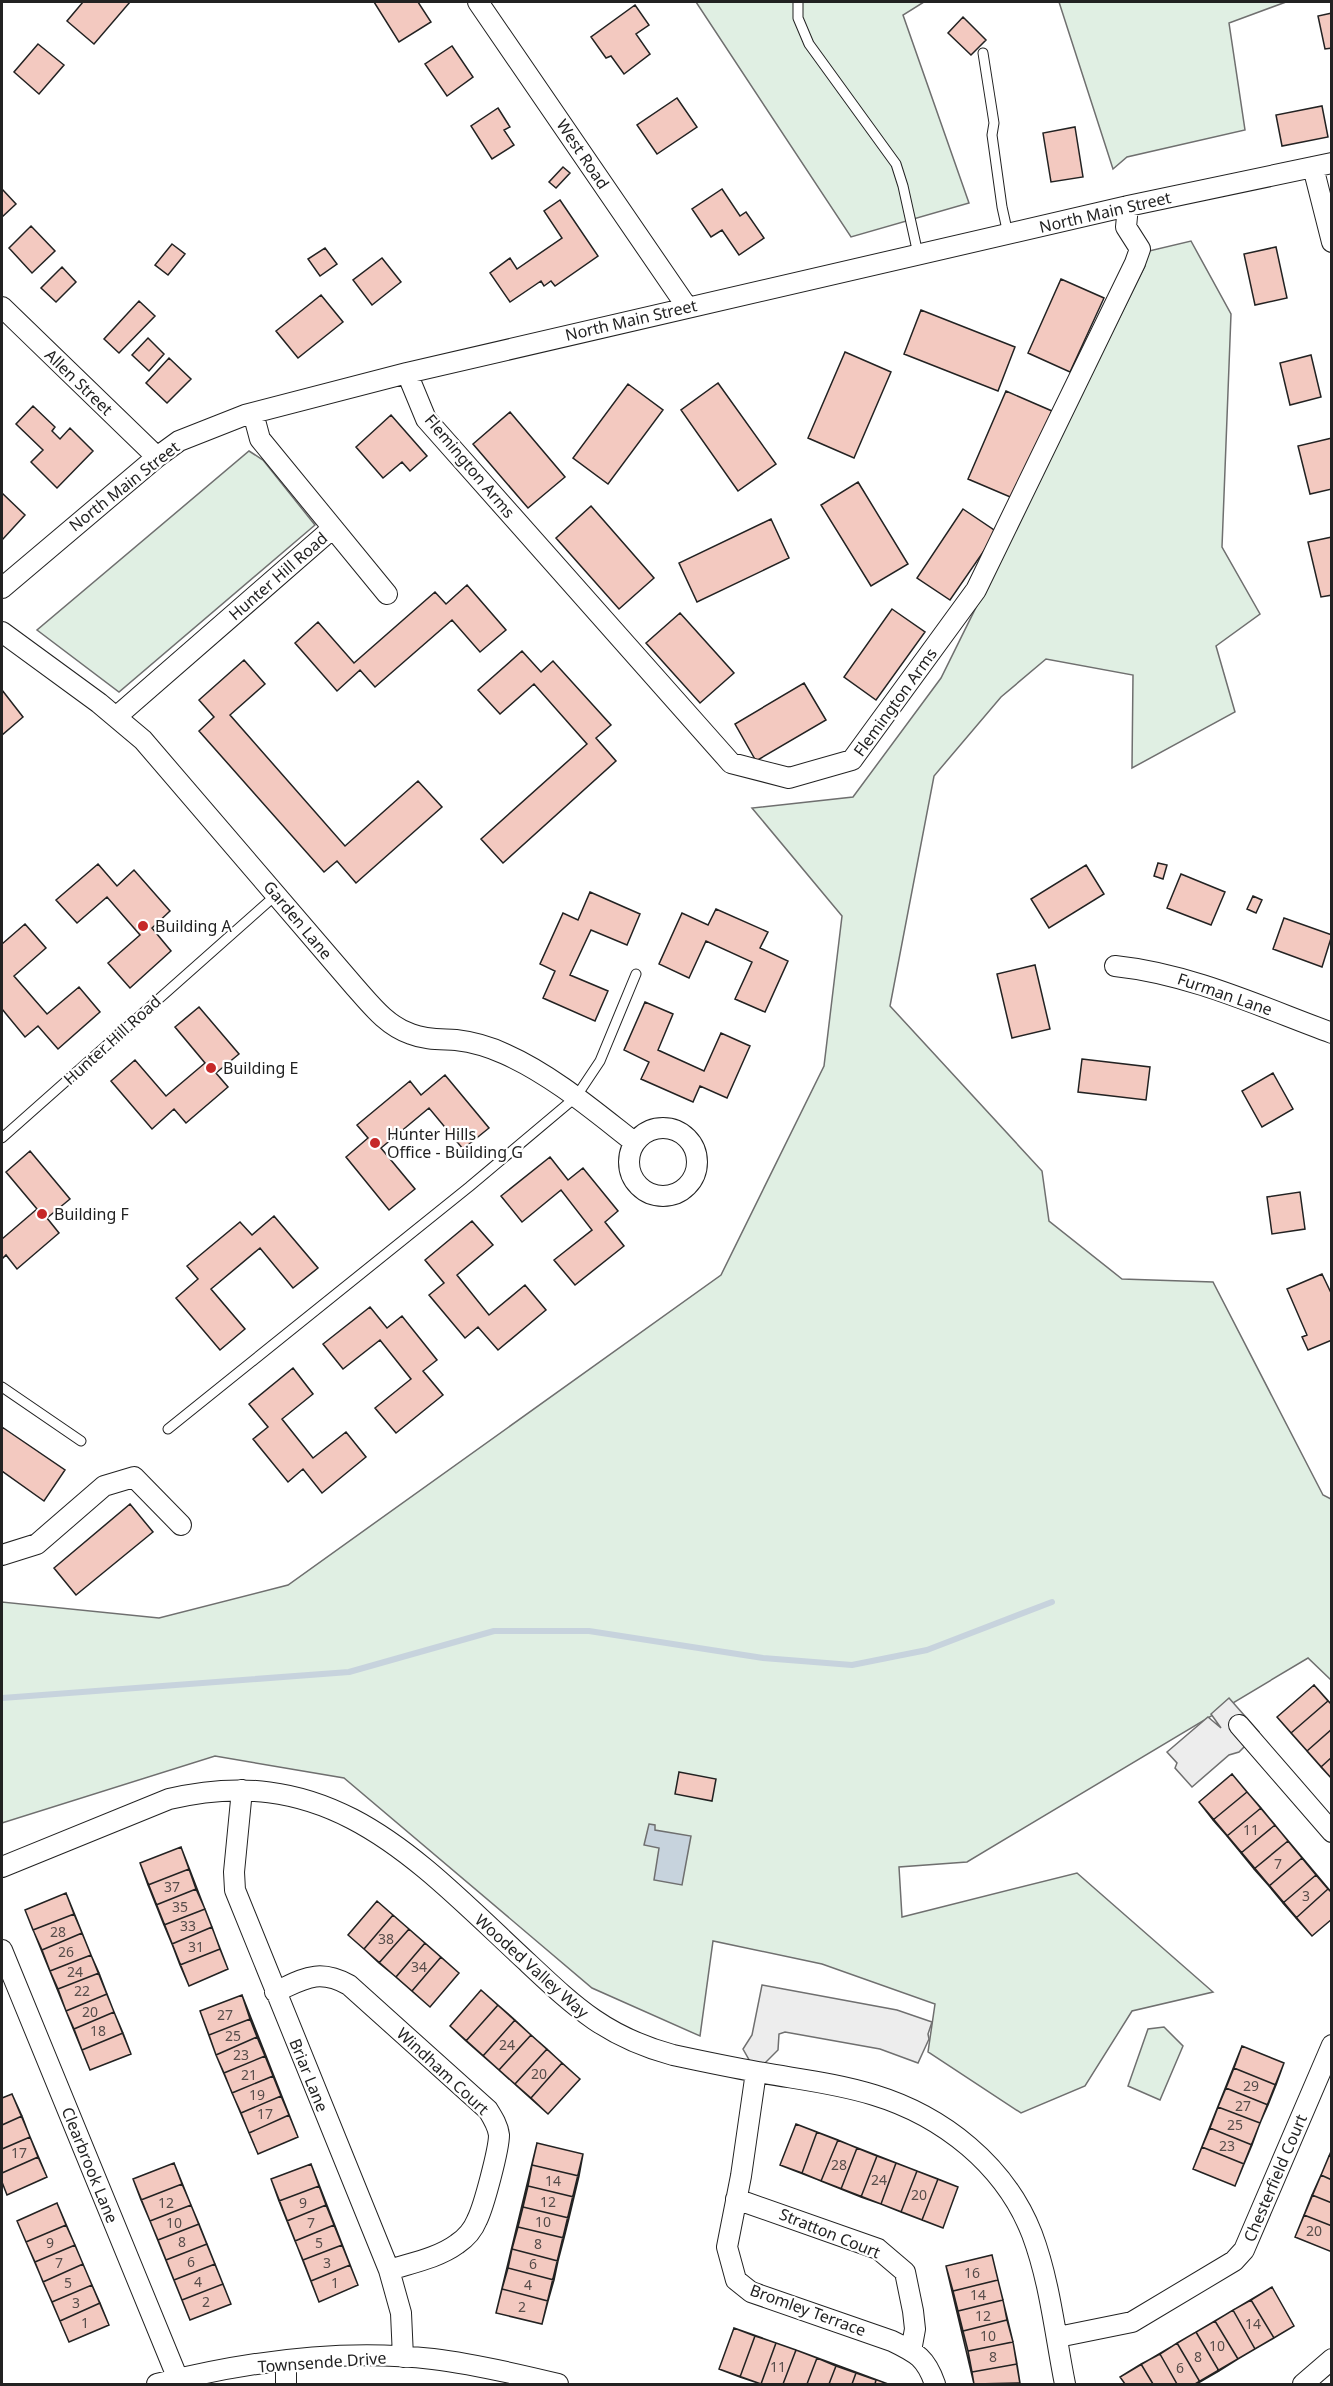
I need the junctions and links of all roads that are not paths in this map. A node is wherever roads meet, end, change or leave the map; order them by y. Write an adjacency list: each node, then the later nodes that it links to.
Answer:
1 (478, 2): 10 (street, West Road)
2 (798, 2): 8 (lane)
3 (983, 52): 6 (lane)
4 (1322, 165): 5 (street, North Main Street); 7 (street)
5 (1128, 206): 6 (street, North Main Street); 11 (street, Flemington Arms)
6 (1008, 234): 8 (street, North Main Street)
7 (1332, 242)
8 (918, 254): 10 (street, North Main Street)
9 (2, 307): 13 (street, Allen Street)
10 (687, 307): 11 (street, North Main Street)
11 (407, 373): 12 (street, North Main Street)
12 (253, 413): 13 (street, North Main Street); 14 (street, Hunter Hill Road)
13 (157, 457): 15 (street, North Main Street)
14 (333, 528): 16 (street); 18 (street, Hunter Hill Road)
15 (2, 588)
16 (387, 594)
17 (2, 632): 18 (street, Garden Lane)
18 (116, 717): 19 (street, Garden Lane)
19 (276, 894): 23 (street, Garden Lane); 24 (lane, Hunter Hill Road)
20 (1115, 966): 22 (street, Furman Lane)
21 (636, 974): 23 (lane)
22 (1332, 1033)
23 (576, 1097): 25 (street, Garden Lane); 27 (lane)
24 (2, 1138)
25 (634, 1142)
26 (2, 1387): 28 (lane)
27 (168, 1429)
28 (81, 1441)
29 (181, 1525): 30 (street)
30 (2, 1555)
31 (1239, 1725): 33 (street)
32 (242, 1790): 34 (street, Wooded Valley Way); 36 (street, Briar Lane); 38 (street, Wooded Valley Way)
33 (1332, 1832)
34 (2, 1867)
35 (2, 1950): 46 (street, Clearbrook Lane)
36 (275, 1992): 40 (street, Briar Lane); 40 (street, Windham Court)
37 (1332, 2045): 41 (street, Chesterfield Court)
38 (756, 2072): 39 (street, Bromley Terrace); 41 (street, Wooded Valley Way)
39 (736, 2199): 42 (street, Stratton Court); 42 (street, Bromley Terrace)
40 (389, 2270): 43 (street, Briar Lane)
41 (1058, 2337): 51 (street, Wooded Valley Way)
42 (911, 2350): 50 (street)
43 (404, 2357): 45 (street, Townsende Drive); 49 (street, Townsende Drive)
44 (1332, 2359): 52 (street)
45 (286, 2361): 46 (street, Townsende Drive); 48 (street)
46 (178, 2379): 47 (street, Townsende Drive)
47 (157, 2385)
48 (286, 2385)
49 (558, 2385)
50 (935, 2385)
51 (1065, 2385)
52 (1303, 2385)

